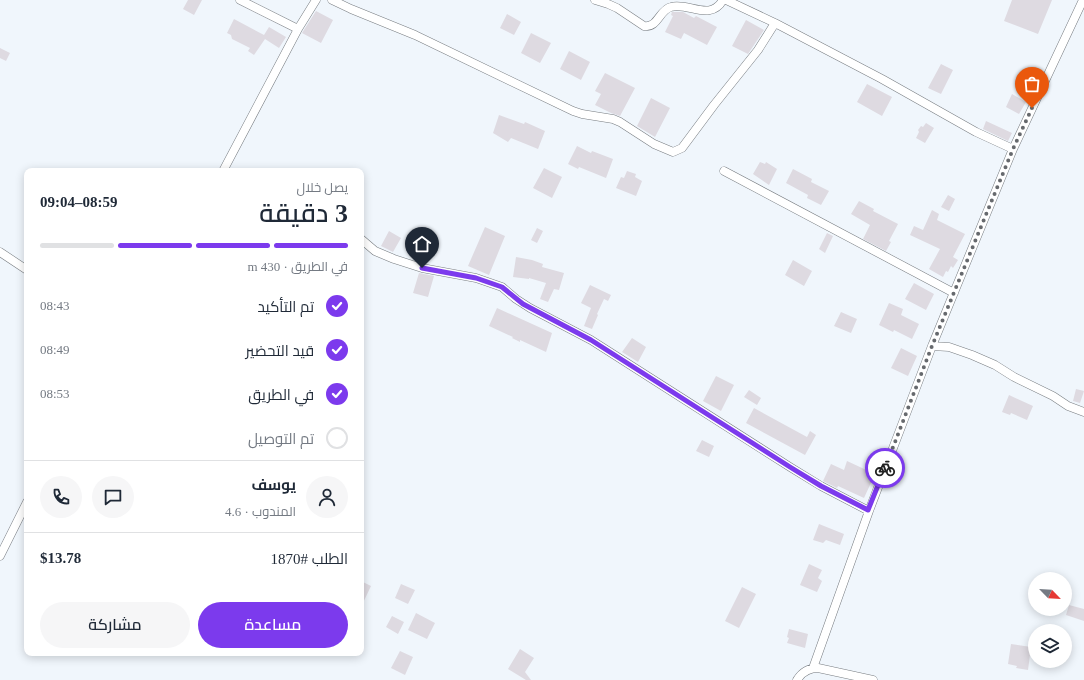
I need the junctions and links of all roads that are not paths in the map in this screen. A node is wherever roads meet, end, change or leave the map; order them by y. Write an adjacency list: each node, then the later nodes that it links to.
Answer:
1 (240, 0): 9 (street)
2 (316, 0): 9 (street)
3 (332, 0): 8 (street)
4 (595, 0): 5 (street)
5 (723, 0)
6 (726, 0): 8 (street)
7 (1083, 0): 10 (street)
8 (775, 23): 10 (street)
9 (298, 29): 11 (street)
10 (1013, 149): 16 (street)
11 (225, 168)
12 (724, 171): 16 (street)
13 (364, 242): 20 (street)
14 (0, 252): 15 (street)
15 (24, 268)
16 (954, 292): 17 (street)
17 (932, 346): 18 (street); 20 (street)
18 (1084, 412)
19 (24, 508): 21 (street)
20 (868, 510): 22 (street)
21 (0, 556)
22 (813, 668): 23 (street); 24 (street)
23 (797, 680)
24 (873, 680)

